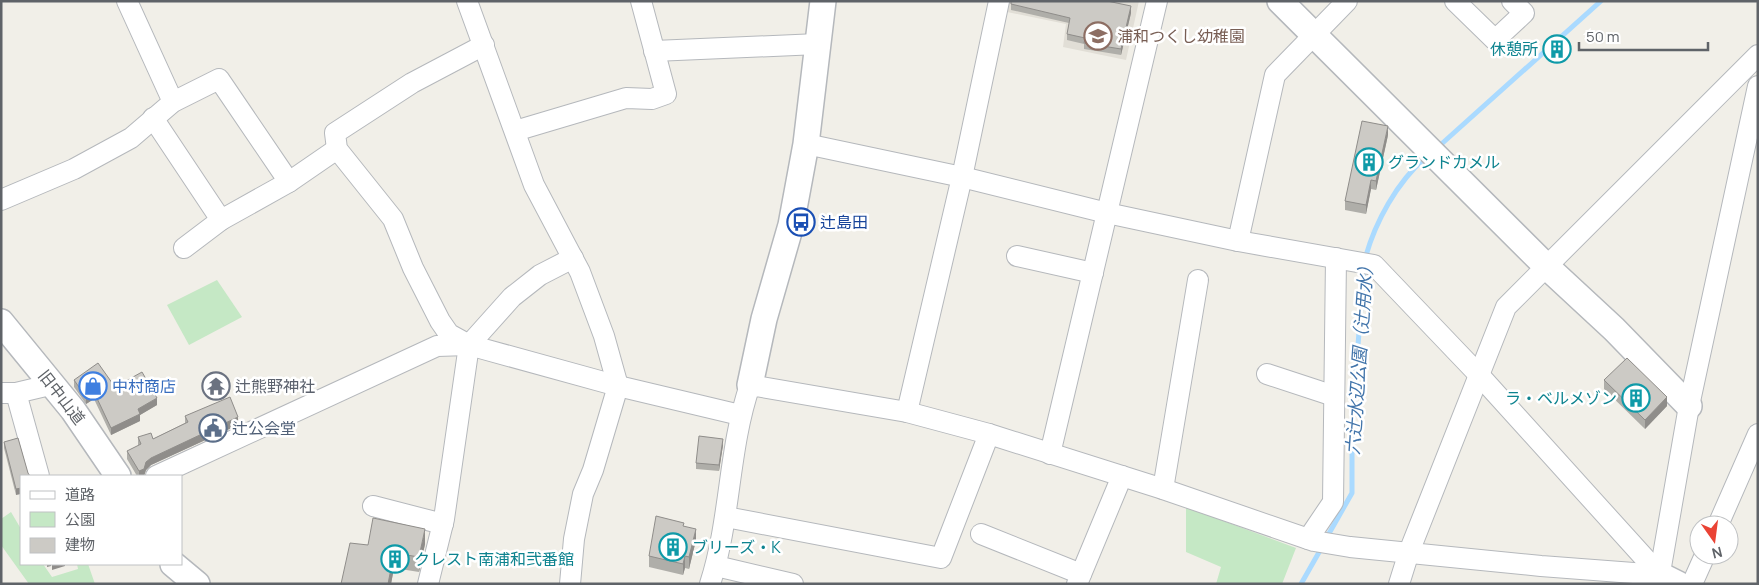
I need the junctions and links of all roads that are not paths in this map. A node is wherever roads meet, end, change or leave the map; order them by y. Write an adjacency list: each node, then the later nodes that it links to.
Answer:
1 (128, 1): 17 (street)
2 (467, 1): 13 (street)
3 (641, 1): 14 (street)
4 (822, 1): 12 (street)
5 (999, 1): 22 (street)
6 (1157, 1): 25 (street)
7 (1280, 1): 11 (street)
8 (1347, 1): 11 (street)
9 (1455, 1): 10 (street)
10 (1512, 1)
11 (1314, 34): 27 (street); 32 (street)
12 (818, 44): 14 (street); 20 (street)
13 (484, 45): 19 (street); 21 (street)
14 (654, 51): 19 (street)
15 (1758, 55): 32 (street)
16 (1758, 86): 44 (street)
17 (173, 102): 18 (street); 23 (street)
18 (153, 118): 24 (street); 26 (street)
19 (515, 131): 30 (street)
20 (806, 144): 22 (street); 40 (street)
21 (337, 149): 23 (street); 36 (street)
22 (962, 177): 25 (street); 45 (street)
23 (289, 182): 26 (street)
24 (1, 200)
25 (1107, 213): 27 (street); 33 (street)
26 (221, 220): 28 (street)
27 (1238, 241): 31 (street)
28 (184, 248)
29 (1017, 256): 33 (street)
30 (573, 258): 36 (street); 41 (street)
31 (1336, 258): 38 (street); 43 (street)
32 (1546, 266): 38 (street); 44 (street)
33 (1093, 273): 49 (street)
34 (1198, 280): 54 (street)
35 (1, 322): 39 (street, 旧中山道)
36 (469, 345): 41 (street); 52 (street); 58 (street)
37 (1267, 374): 43 (street)
38 (1480, 376): 61 (street); 67 (street)
39 (54, 384): 42 (street); 51 (street, 旧中山道)
40 (750, 385): 45 (street); 46 (street)
41 (618, 386): 46 (street); 70 (street)
42 (9, 393): 50 (street)
43 (1334, 396): 60 (street)
44 (1689, 406): 67 (street)
45 (907, 412): 47 (street)
46 (740, 415): 57 (street)
47 (989, 434): 49 (street); 57 (street)
48 (1758, 434): 56 (street)
49 (1050, 454): 53 (street)
50 (39, 475)
51 (117, 475)
52 (158, 475)
53 (1122, 476): 54 (street); 66 (street)
54 (1163, 489): 60 (street)
55 (373, 506): 58 (street)
56 (1722, 515)
57 (726, 517): 64 (street)
58 (442, 524): 69 (street)
59 (980, 534): 66 (street)
60 (1308, 539): 61 (street)
61 (1409, 552): 65 (street); 72 (street)
62 (174, 565): 68 (street)
63 (1700, 565): 73 (street)
64 (713, 575): 71 (street)
65 (1539, 575): 67 (street)
66 (1079, 579)
67 (1665, 581)
68 (197, 584)
69 (428, 584)
70 (570, 584)
71 (793, 584)
72 (1399, 584)
73 (1692, 584)

